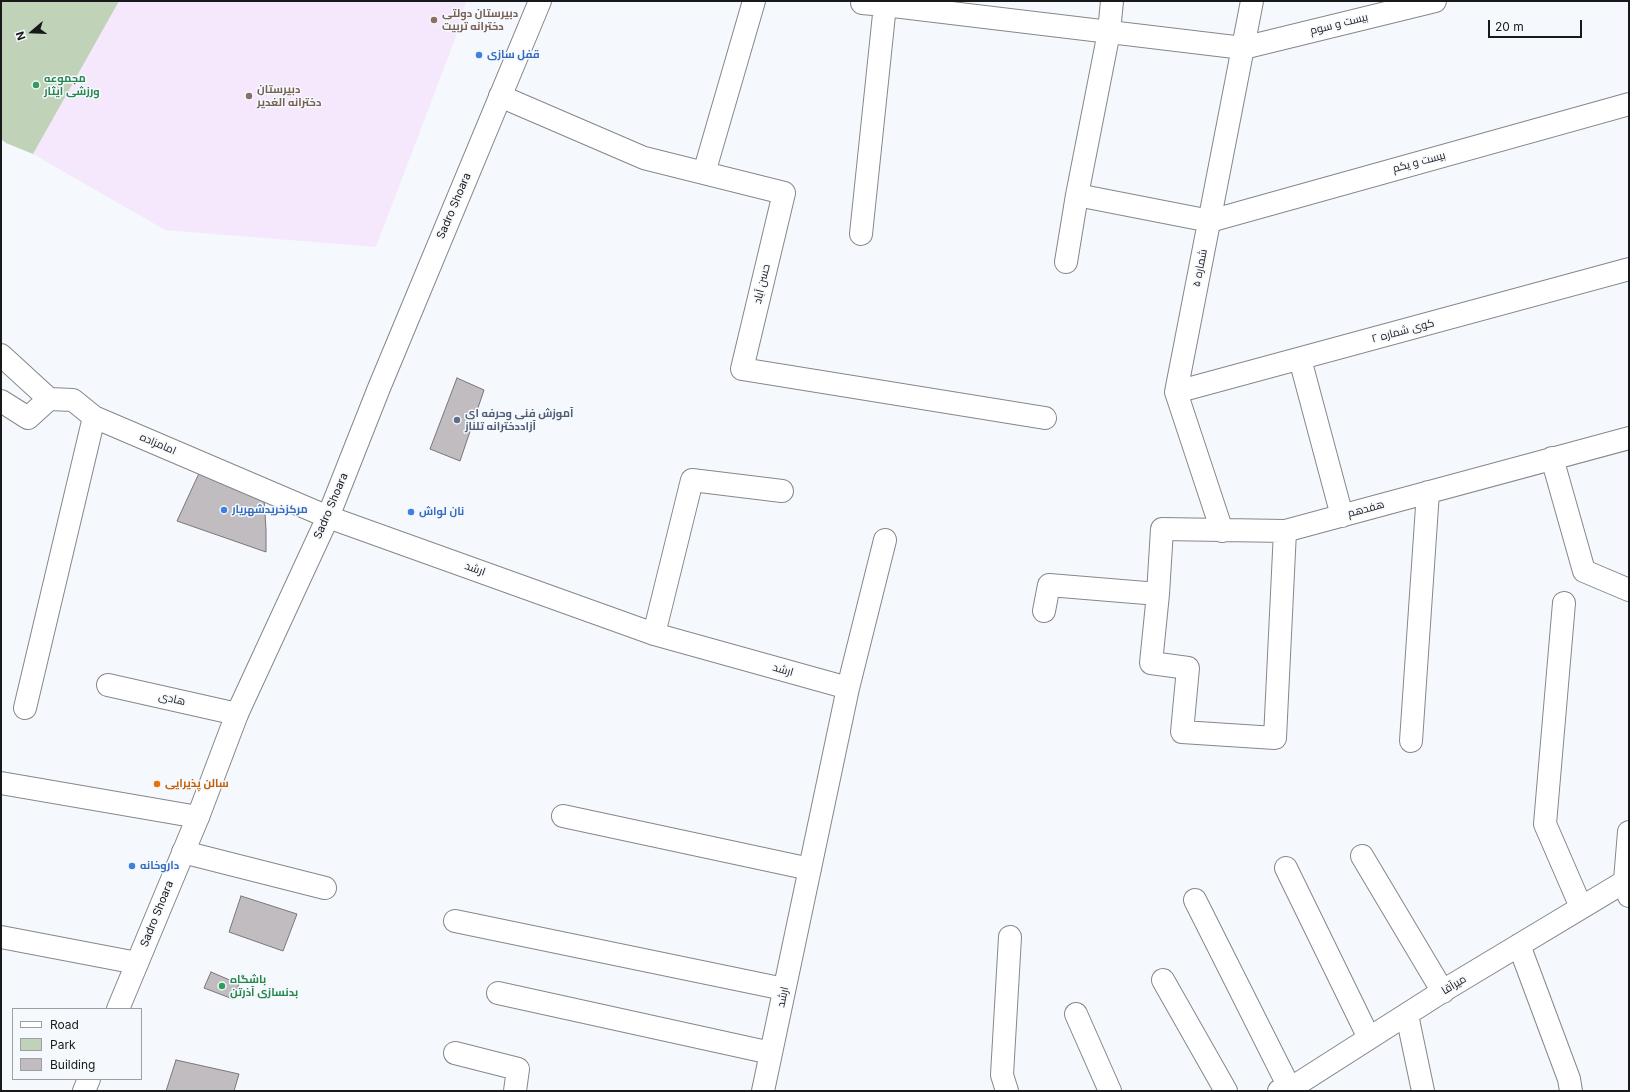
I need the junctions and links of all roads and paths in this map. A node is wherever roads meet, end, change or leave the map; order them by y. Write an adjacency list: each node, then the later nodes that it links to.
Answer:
1 (540, 1): 10 (street, Sadro Shoara)
2 (754, 1): 12 (street)
3 (862, 1): 7 (street)
4 (1112, 1): 8 (street)
5 (1252, 1): 9 (street, شماره ۵)
6 (1434, 1): 9 (street, بیست و سوم)
7 (885, 5): 8 (street); 15 (street)
8 (1109, 32): 9 (street); 13 (street)
9 (1243, 48): 14 (street, شماره ۵)
10 (500, 96): 12 (street, حسن آباد); 30 (street, Sadro Shoara)
11 (1629, 104): 14 (street, بیست و یکم)
12 (704, 173): 24 (street, حسن آباد)
13 (1077, 195): 14 (street); 16 (street)
14 (1210, 221): 20 (street, شماره ۵)
15 (861, 234)
16 (1066, 262)
17 (1629, 269): 19 (street, کوی شماره ۲)
18 (1, 354): 21 (street)
19 (1300, 359): 20 (street, کوی شماره ۲); 29 (street)
20 (1176, 392): 31 (street, شماره ۵)
21 (49, 399): 22 (street); 23 (street, امامزاده)
22 (1, 401)
23 (94, 417): 30 (street, امامزاده); 41 (street)
24 (1045, 418)
25 (1629, 438): 26 (street, هفدهم)
26 (1552, 458): 28 (street, هفدهم); 34 (street)
27 (782, 491): 38 (street)
28 (1428, 492): 29 (street, هفدهم); 43 (street)
29 (1342, 516): 32 (street, هفدهم)
30 (328, 517): 38 (street, ارشد); 42 (street, Sadro Shoara)
31 (1222, 531): 32 (street, هفدهم); 35 (street, هفدهم)
32 (1285, 531): 35 (street)
33 (885, 540): 40 (street)
34 (1629, 590)
35 (1158, 594): 37 (street)
36 (1564, 603): 55 (street)
37 (1044, 611)
38 (654, 634): 40 (street, ارشد)
39 (108, 685): 42 (street, هادی)
40 (848, 688): 51 (street, ارشد)
41 (25, 708)
42 (237, 714): 46 (street, Sadro Shoara)
43 (1411, 741)
44 (1, 783): 46 (street)
45 (562, 816): 51 (street)
46 (198, 817): 48 (street, Sadro Shoara)
47 (1629, 832): 52 (street)
48 (183, 852): 53 (street); 60 (street, Sadro Shoara)
49 (1362, 856): 63 (street)
50 (1286, 868): 68 (street)
51 (810, 869): 62 (street, ارشد)
52 (1628, 885): 55 (street, میرآقا)
53 (325, 888)
54 (1195, 900): 72 (street)
55 (1581, 907): 59 (street, میرآقا)
56 (455, 921): 62 (street)
57 (1, 937): 60 (street)
58 (1010, 937): 76 (street)
59 (1519, 945): 63 (street, میرآقا); 80 (street)
60 (138, 963): 65 (street, Sadro Shoara)
61 (1164, 980): 78 (street)
62 (784, 989): 70 (street, ارشد)
63 (1443, 992): 67 (street, میرآقا)
64 (498, 993): 70 (street)
65 (118, 1008)
66 (1076, 1014): 77 (street)
67 (1407, 1014): 68 (street, میرآقا); 79 (street)
68 (1369, 1038): 72 (street, میرآقا)
69 (455, 1053): 74 (street)
70 (771, 1053): 75 (street, ارشد)
71 (89, 1080): 73 (street)
72 (1284, 1089)
73 (84, 1091)
74 (515, 1091)
75 (762, 1091)
76 (1007, 1091)
77 (1110, 1091)
78 (1226, 1091)
79 (1423, 1091)
80 (1571, 1091)

